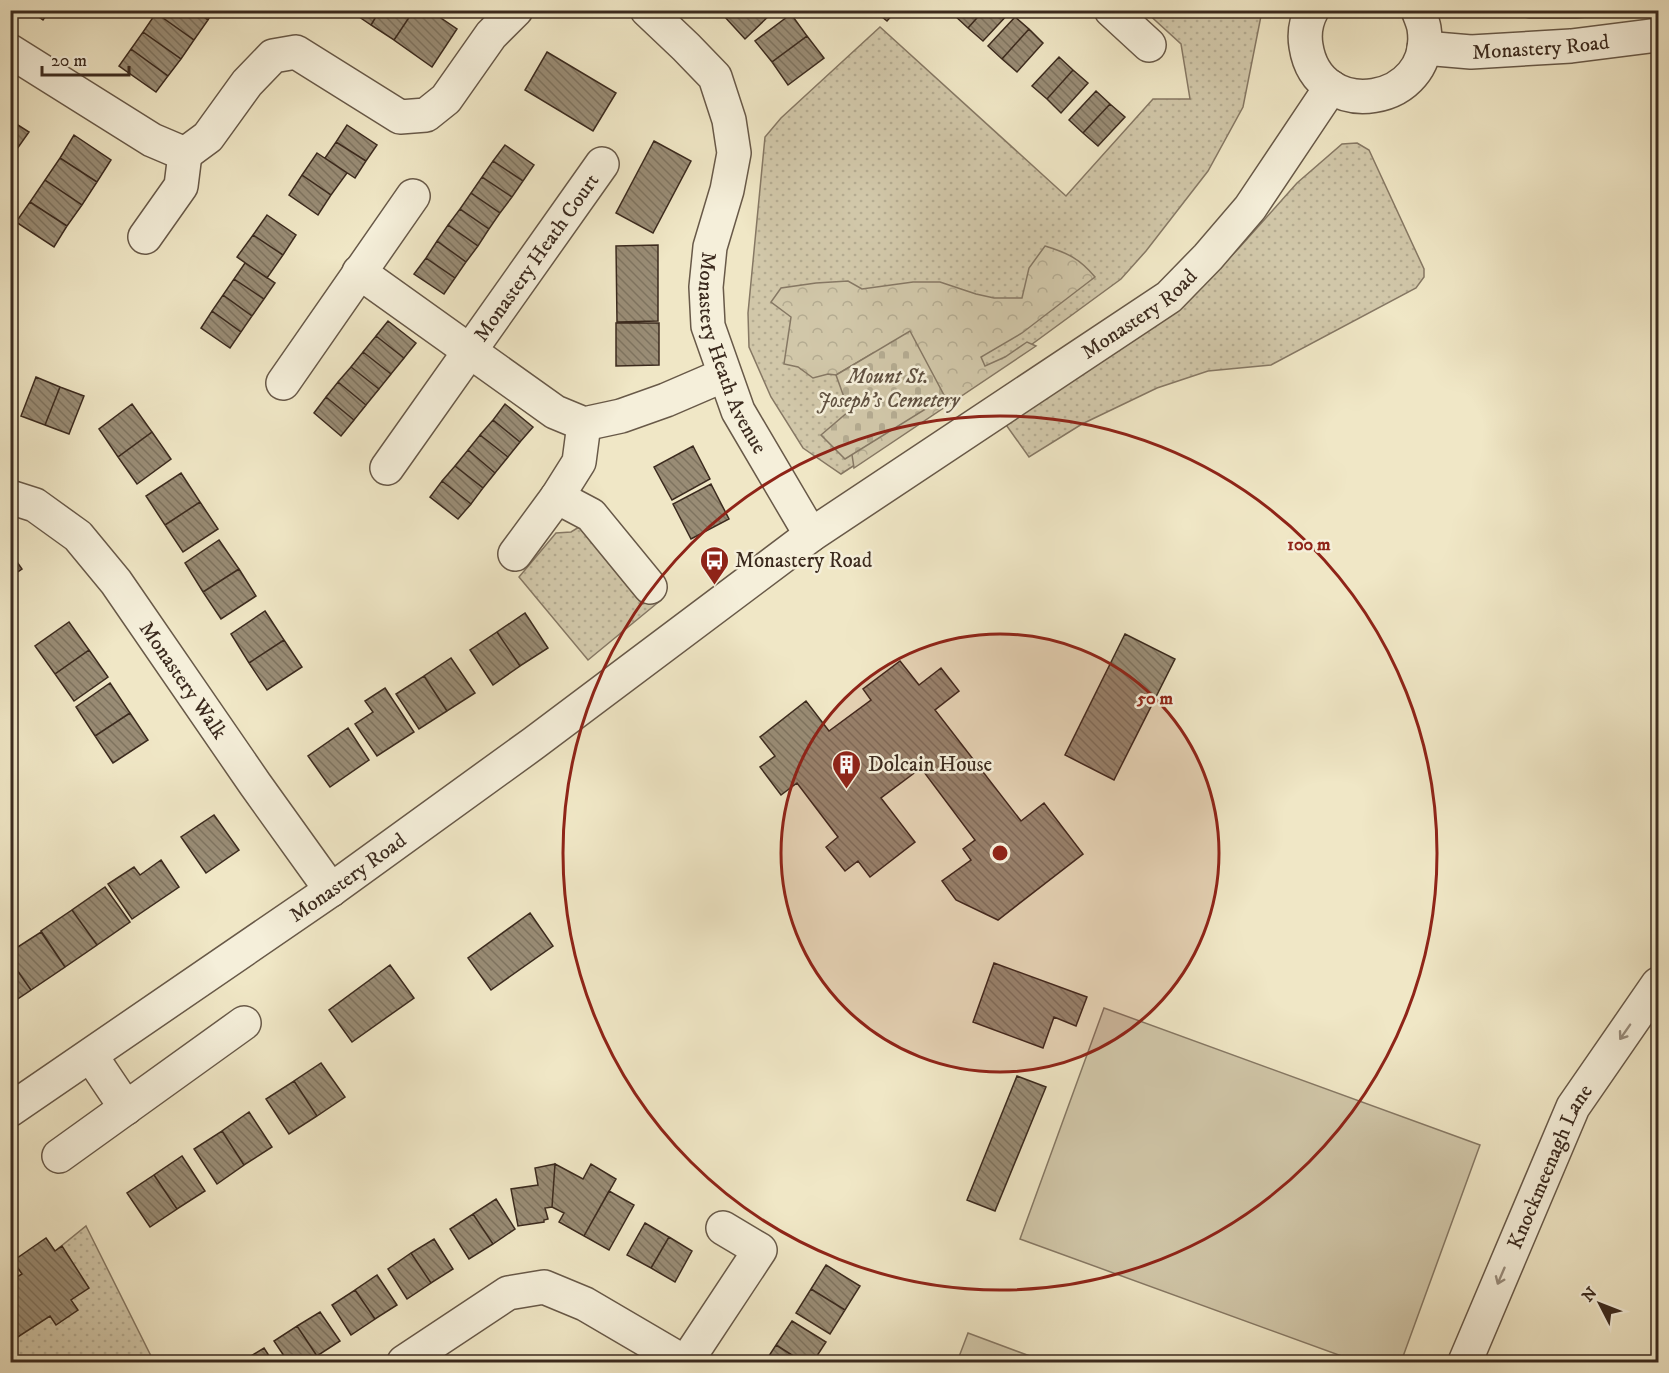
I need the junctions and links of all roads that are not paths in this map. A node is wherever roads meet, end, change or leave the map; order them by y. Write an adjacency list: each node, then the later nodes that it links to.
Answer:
1 (516, 10): 11 (street)
2 (647, 10): 17 (street, Monastery Heath Avenue)
3 (1111, 10): 7 (street)
4 (1312, 10): 10 (street)
5 (1418, 10): 8 (street)
6 (1659, 35): 8 (street, Monastery Road)
7 (1149, 45)
8 (1424, 48): 10 (street)
9 (10, 51): 11 (street)
10 (1331, 87): 23 (street, Monastery Road)
11 (186, 154): 14 (street)
12 (602, 164): 16 (street, Monastery Heath Court)
13 (413, 196): 15 (street)
14 (145, 237)
15 (359, 272): 16 (street, Monastery Heath Court); 18 (street)
16 (470, 351): 19 (street, Monastery Heath Court); 20 (street, Monastery Heath Court)
17 (724, 375): 19 (street); 23 (street, Monastery Heath Avenue)
18 (282, 382)
19 (584, 424): 22 (street)
20 (387, 468)
21 (10, 497): 26 (street, Monastery Walk)
22 (557, 497): 24 (street); 25 (street)
23 (811, 535): 26 (street, Monastery Road)
24 (515, 554)
25 (650, 587)
26 (331, 890): 29 (street, Monastery Road)
27 (1659, 984): 36 (street, Knockmeenagh Lane, one-way to 36)
28 (244, 1023): 30 (street)
29 (91, 1056): 30 (street); 31 (street, Monastery Road)
30 (126, 1108): 32 (street)
31 (10, 1110)
32 (59, 1156)
33 (723, 1228): 35 (street)
34 (404, 1362): 35 (street)
35 (685, 1362)
36 (1465, 1362)

